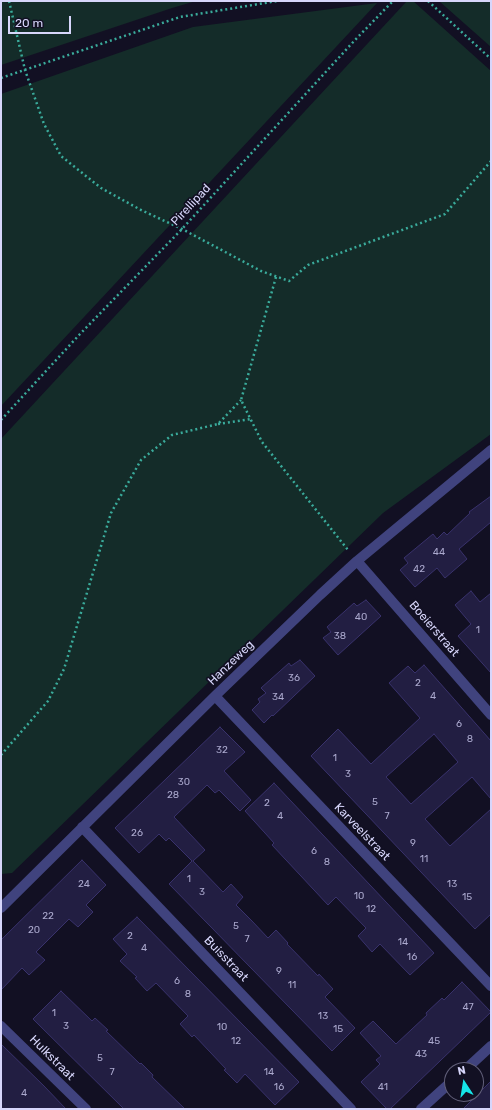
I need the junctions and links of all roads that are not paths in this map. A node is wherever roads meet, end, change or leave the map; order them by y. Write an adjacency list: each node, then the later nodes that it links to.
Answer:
1 (491, 450): 2 (street, Hanzeweg)
2 (358, 561): 3 (street, Hanzeweg); 4 (street, Boeierstraat)
3 (215, 696): 5 (street, Hanzeweg); 7 (street, Karveelstraat)
4 (491, 715)
5 (82, 827): 6 (street, Hanzeweg); 13 (street, Buisstraat)
6 (1, 908)
7 (491, 986)
8 (1, 1026): 12 (street, Hulkstraat)
9 (491, 1046): 10 (street)
10 (474, 1062)
11 (444, 1088): 14 (street)
12 (86, 1109)
13 (351, 1109)
14 (421, 1109)

